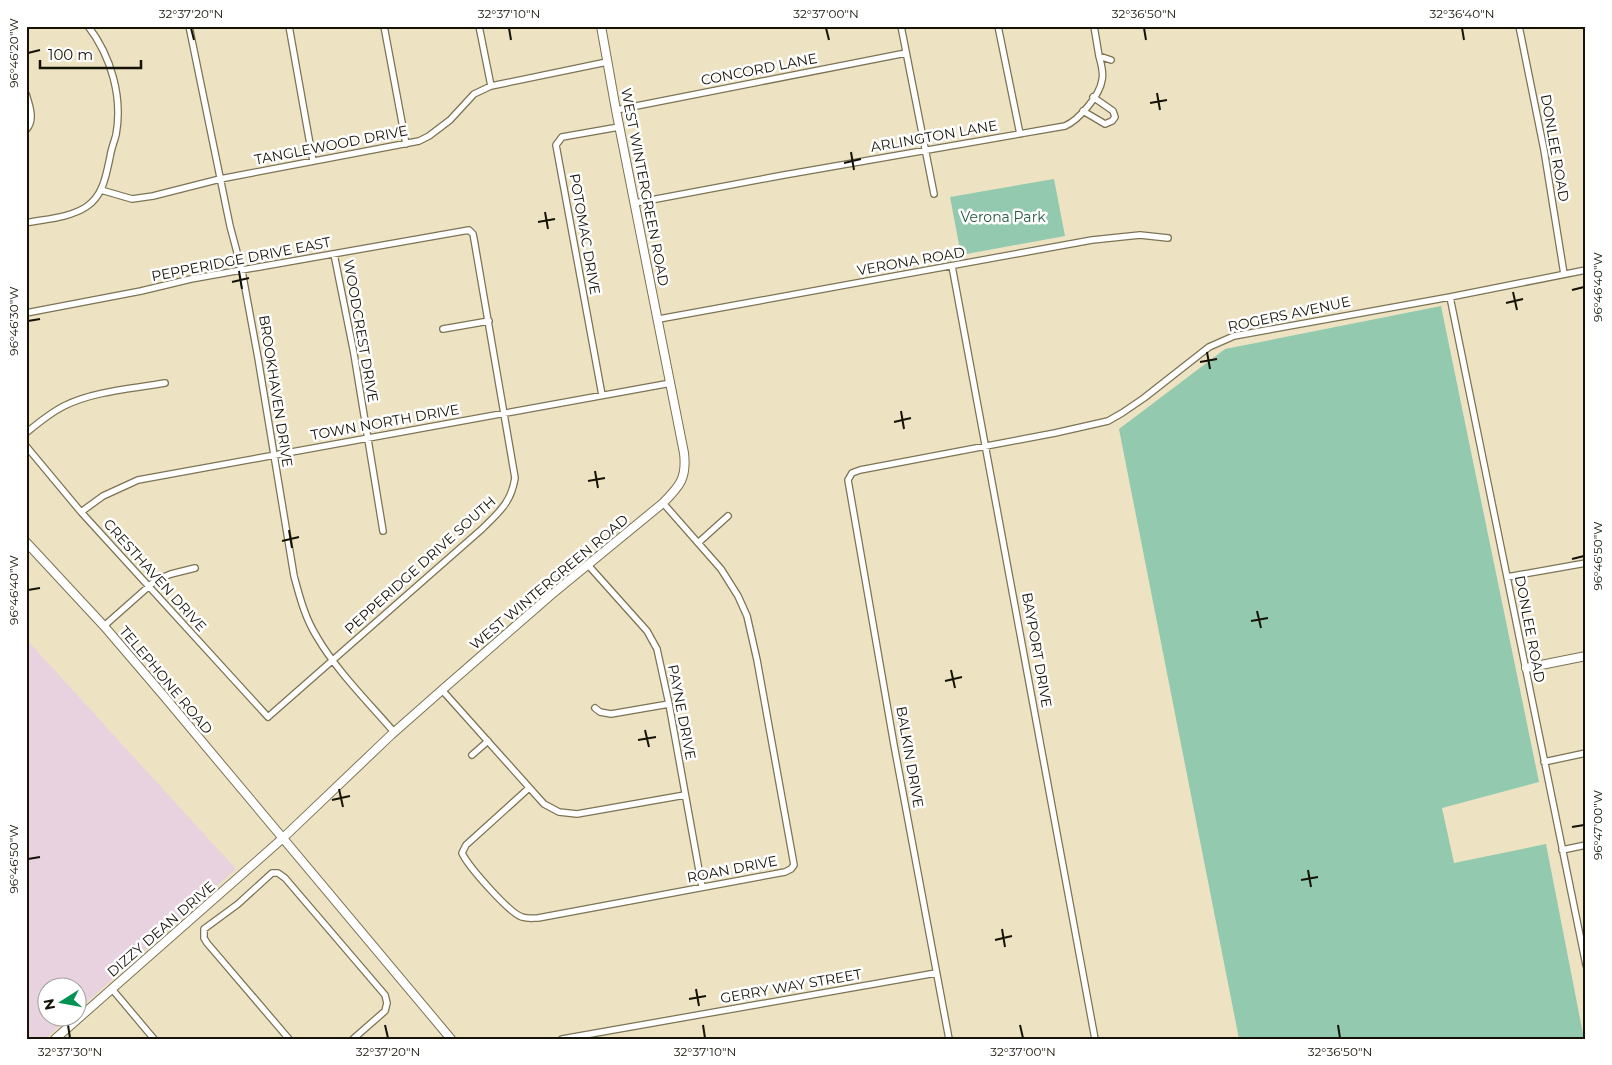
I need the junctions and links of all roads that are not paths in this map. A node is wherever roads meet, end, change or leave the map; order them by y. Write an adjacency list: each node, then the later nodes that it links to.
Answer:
1 (88, 26): 27 (street)
2 (189, 26): 26 (street, BROOKHAVEN DRIVE)
3 (289, 26): 25 (street)
4 (384, 26): 23 (street)
5 (479, 26): 15 (street)
6 (601, 26): 14 (street, WEST WINTERGREEN ROAD)
7 (901, 26): 11 (street)
8 (998, 26): 22 (street)
9 (1094, 26): 12 (street, ARLINGTON LANE)
10 (1519, 26): 37 (street, DONLEE ROAD)
11 (906, 53): 18 (street, CONCORD LANE); 24 (street)
12 (1099, 56): 13 (street); 17 (street, ARLINGTON LANE)
13 (1111, 60)
14 (607, 62): 15 (street, TANGLEWOOD DRIVE); 18 (street, WEST WINTERGREEN ROAD)
15 (490, 86): 23 (street, TANGLEWOOD DRIVE)
16 (26, 94): 21 (street)
17 (1093, 97): 19 (street, ARLINGTON LANE); 19 (street)
18 (616, 110): 20 (street, WEST WINTERGREEN ROAD)
19 (1083, 112): 22 (street, ARLINGTON LANE)
20 (619, 127): 29 (street, WEST WINTERGREEN ROAD); 45 (street, POTOMAC DRIVE)
21 (26, 130)
22 (1020, 134): 24 (street, ARLINGTON LANE)
23 (406, 144): 25 (street, TANGLEWOOD DRIVE)
24 (925, 150): 28 (street); 29 (street, ARLINGTON LANE)
25 (313, 161): 26 (street, TANGLEWOOD DRIVE)
26 (220, 179): 27 (street, TANGLEWOOD DRIVE); 35 (street, BROOKHAVEN DRIVE)
27 (101, 190): 30 (street)
28 (934, 194)
29 (635, 203): 40 (street, WEST WINTERGREEN ROAD)
30 (26, 223)
31 (462, 230): 33 (street, PEPPERIDGE DRIVE EAST); 41 (street, PEPPERIDGE DRIVE SOUTH)
32 (1168, 238): 34 (street, VERONA ROAD)
33 (334, 254): 35 (street, PEPPERIDGE DRIVE EAST); 48 (street, WOODCREST DRIVE)
34 (952, 266): 40 (street, VERONA ROAD); 49 (street, BAYPORT DRIVE)
35 (242, 270): 39 (street, PEPPERIDGE DRIVE EAST); 51 (street, BROOKHAVEN DRIVE)
36 (1586, 270): 37 (street, ROGERS AVENUE)
37 (1564, 274): 38 (street, ROGERS AVENUE)
38 (1450, 297): 49 (street, ROGERS AVENUE); 62 (street, DONLEE ROAD)
39 (26, 313)
40 (658, 319): 44 (street, WEST WINTERGREEN ROAD)
41 (489, 321): 42 (street); 46 (street, PEPPERIDGE DRIVE SOUTH)
42 (443, 328)
43 (165, 383): 47 (street)
44 (671, 383): 45 (street, TOWN NORTH DRIVE); 53 (street, WEST WINTERGREEN ROAD)
45 (602, 395): 46 (street, TOWN NORTH DRIVE)
46 (505, 413): 48 (street, TOWN NORTH DRIVE); 66 (street, PEPPERIDGE DRIVE SOUTH)
47 (26, 433)
48 (367, 438): 51 (street, TOWN NORTH DRIVE); 56 (street, WOODCREST DRIVE)
49 (986, 445): 52 (street, ROGERS AVENUE); 93 (street, BAYPORT DRIVE)
50 (26, 446): 54 (street, CRESTHAVEN DRIVE)
51 (274, 455): 54 (street, TOWN NORTH DRIVE); 66 (street, BROOKHAVEN DRIVE)
52 (848, 480): 84 (street, BALKIN DRIVE)
53 (663, 503): 58 (street, ROAN DRIVE); 60 (street, WEST WINTERGREEN ROAD)
54 (81, 512): 63 (street, CRESTHAVEN DRIVE)
55 (728, 516): 58 (street)
56 (383, 531)
57 (26, 542): 64 (street, TELEPHONE ROAD)
58 (698, 543): 82 (street, ROAN DRIVE)
59 (1586, 563): 62 (street)
60 (588, 564): 68 (street, WEST WINTERGREEN ROAD); 69 (street, PAYNE DRIVE)
61 (195, 568): 63 (street)
62 (1507, 577): 67 (street, DONLEE ROAD)
63 (148, 587): 64 (street); 71 (street, CRESTHAVEN DRIVE)
64 (104, 626): 79 (street, TELEPHONE ROAD)
65 (1586, 656): 67 (street)
66 (333, 661): 71 (street, PEPPERIDGE DRIVE SOUTH); 72 (street, BROOKHAVEN DRIVE)
67 (1526, 668): 76 (street, DONLEE ROAD)
68 (442, 690): 72 (street, WEST WINTERGREEN ROAD); 73 (street)
69 (669, 704): 70 (street); 78 (street, PAYNE DRIVE)
70 (595, 708)
71 (268, 717)
72 (394, 732): 79 (street, WEST WINTERGREEN ROAD)
73 (488, 741): 75 (street); 77 (street)
74 (1586, 753): 76 (street)
75 (472, 755)
76 (1544, 762): 81 (street, DONLEE ROAD)
77 (528, 788): 78 (street); 82 (street, ROAN DRIVE)
78 (685, 794): 82 (street, PAYNE DRIVE)
79 (283, 838): 85 (street, DIZZY DEAN DRIVE); 90 (street)
80 (1586, 845): 81 (street)
81 (1562, 850): 83 (street, DONLEE ROAD)
82 (702, 887)
83 (1586, 965)
84 (936, 973): 91 (street, GERRY WAY STREET); 92 (street, BALKIN DRIVE)
85 (112, 989): 86 (street, DIZZY DEAN DRIVE); 87 (street)
86 (55, 1039)
87 (154, 1039)
88 (289, 1039): 89 (street)
89 (353, 1039)
90 (452, 1039)
91 (562, 1039)
92 (949, 1039)
93 (1095, 1039)

